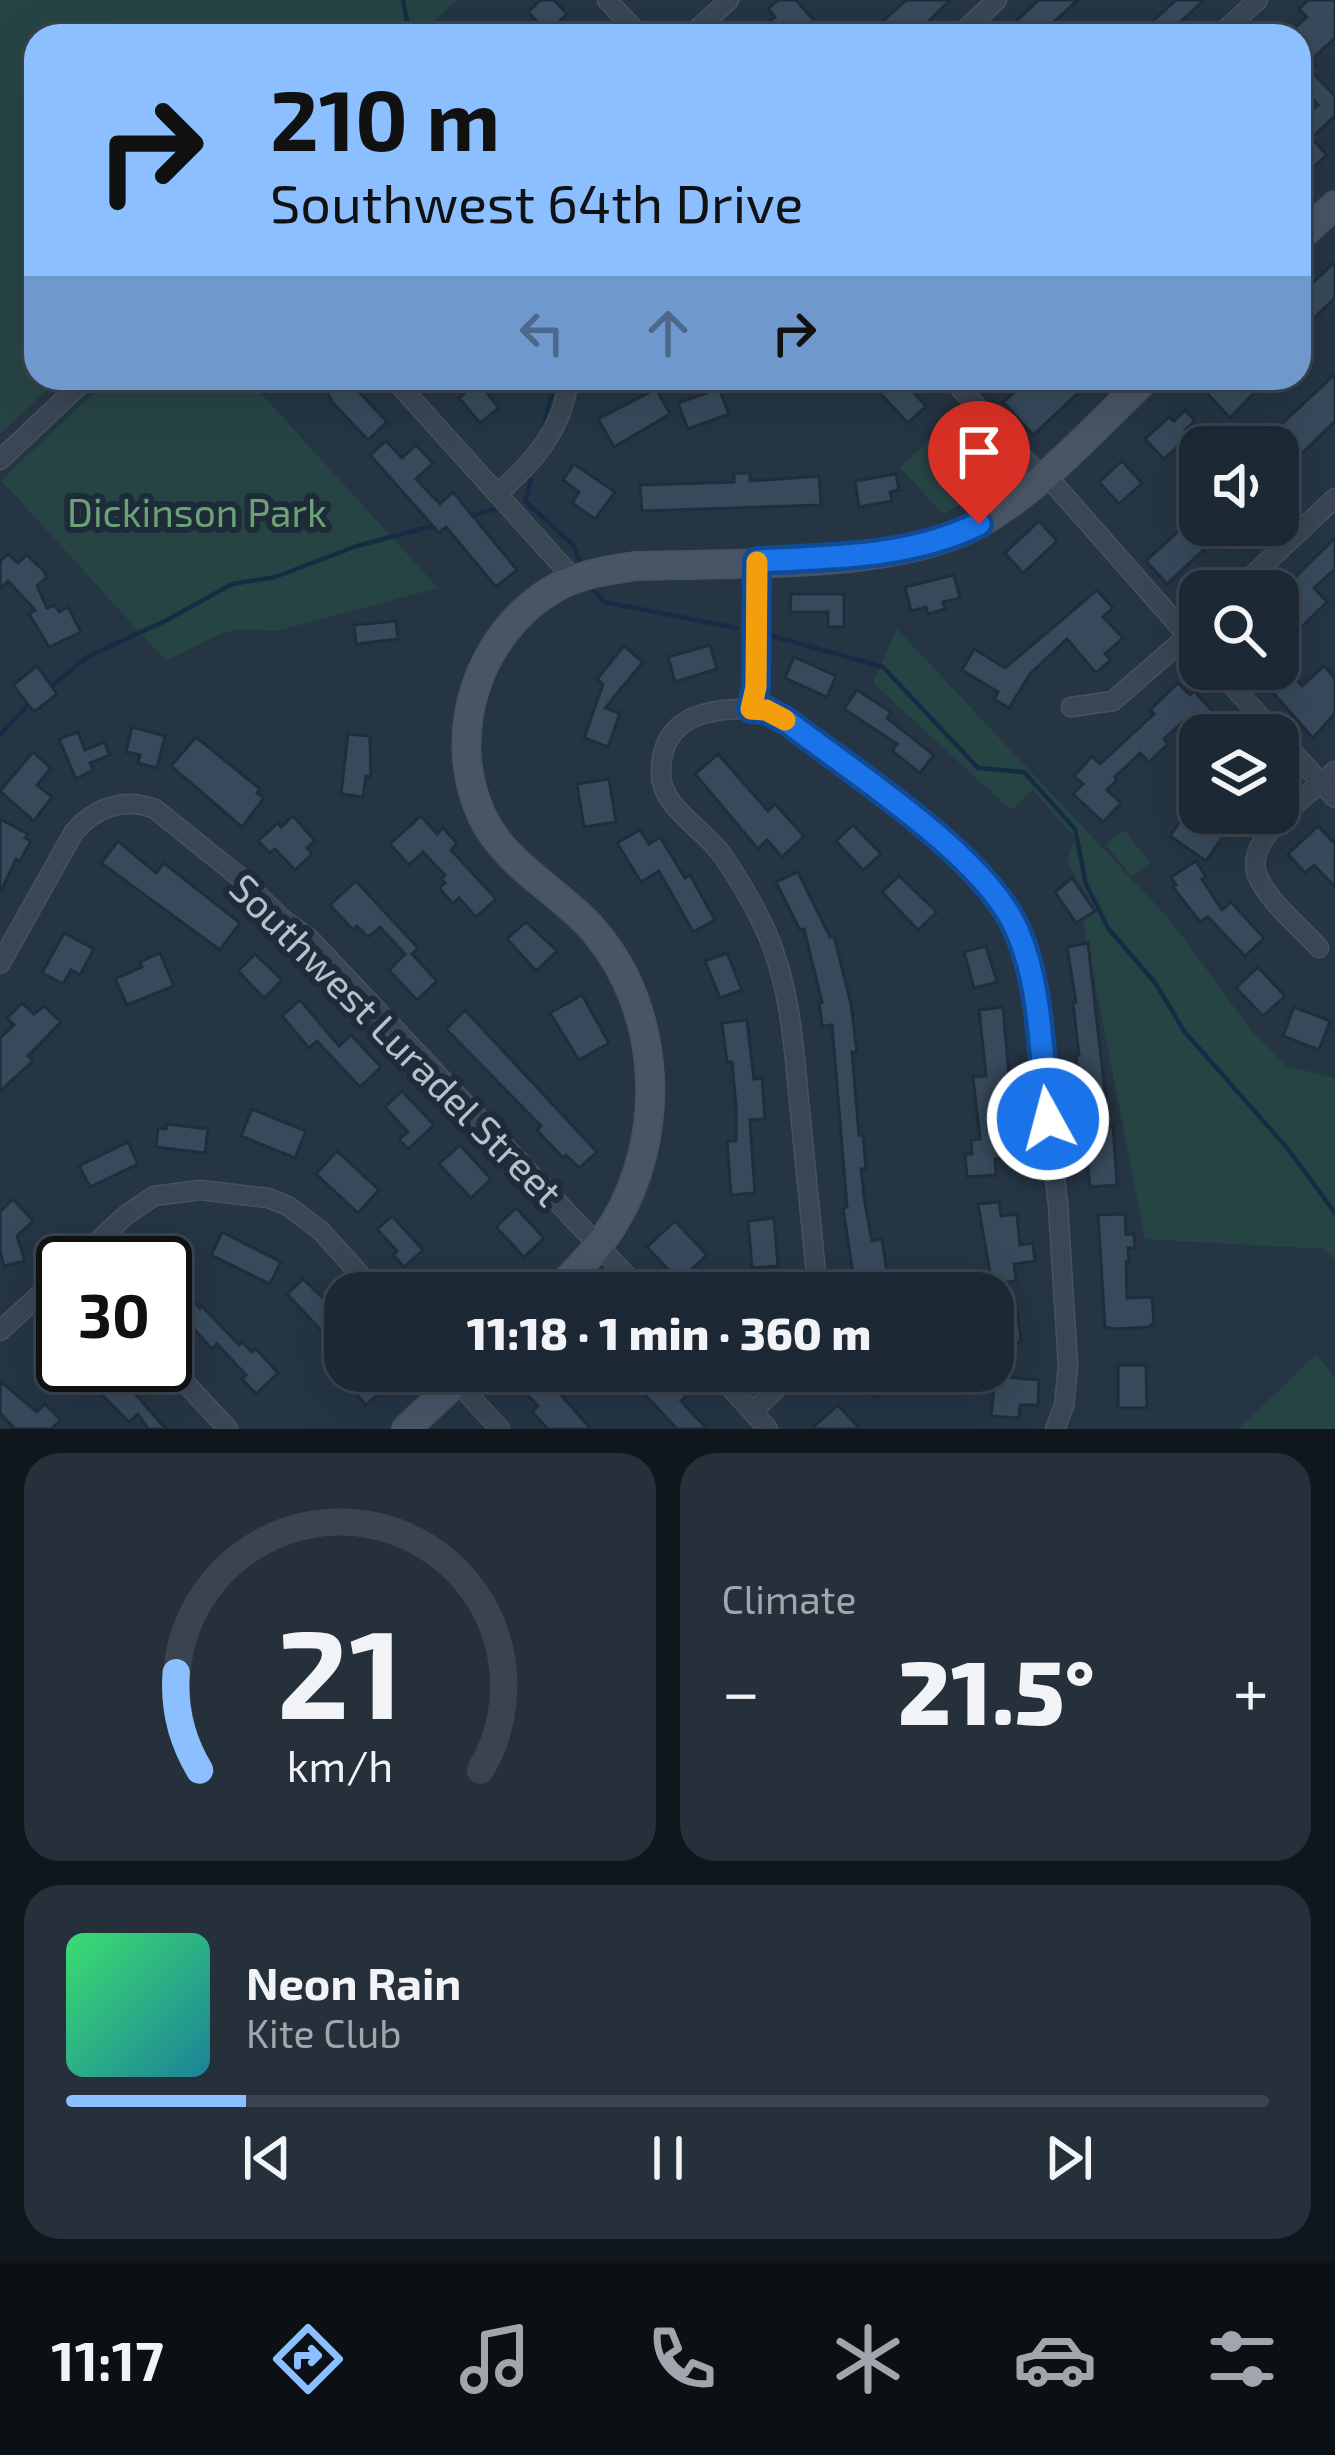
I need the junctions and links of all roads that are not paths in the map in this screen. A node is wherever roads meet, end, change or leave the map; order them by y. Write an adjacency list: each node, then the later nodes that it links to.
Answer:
1 (608, 0): 5 (street)
2 (730, 0): 6 (street)
3 (997, 0): 7 (street)
4 (1258, 0): 8 (street)
5 (630, 24)
6 (703, 24)
7 (971, 24)
8 (1232, 24)
9 (1335, 205): 10 (street)
10 (1311, 227)
11 (73, 390): 16 (street)
12 (404, 390): 18 (street)
13 (566, 390): 18 (street)
14 (962, 390): 17 (street)
15 (1135, 390): 17 (street)
16 (0, 460)
17 (1042, 475): 20 (street); 23 (street)
18 (497, 494): 22 (street)
19 (1335, 498): 21 (street)
20 (757, 561): 22 (street); 27 (street)
21 (1258, 570)
22 (574, 579): 34 (street)
23 (1179, 619)
24 (1179, 650): 26 (street)
25 (1236, 690): 28 (street)
26 (1071, 707)
27 (751, 709): 38 (street); 51 (street)
28 (1259, 714)
29 (1299, 755): 30 (street)
30 (1330, 784): 31 (street)
31 (1319, 948)
32 (0, 964): 34 (street, Southwest Luradel Street)
33 (103, 1236): 35 (street)
34 (598, 1245): 36 (street); 37 (street, Southwest Luradel Street)
35 (358, 1272)
36 (573, 1272)
37 (623, 1272)
38 (816, 1272)
39 (36, 1298): 40 (street)
40 (0, 1331)
41 (192, 1390): 47 (street)
42 (440, 1392): 48 (street)
43 (471, 1392): 49 (street)
44 (734, 1392): 46 (street)
45 (773, 1392): 46 (street)
46 (753, 1412): 50 (street)
47 (228, 1429)
48 (406, 1429)
49 (500, 1429)
50 (768, 1429)
51 (1055, 1429)

